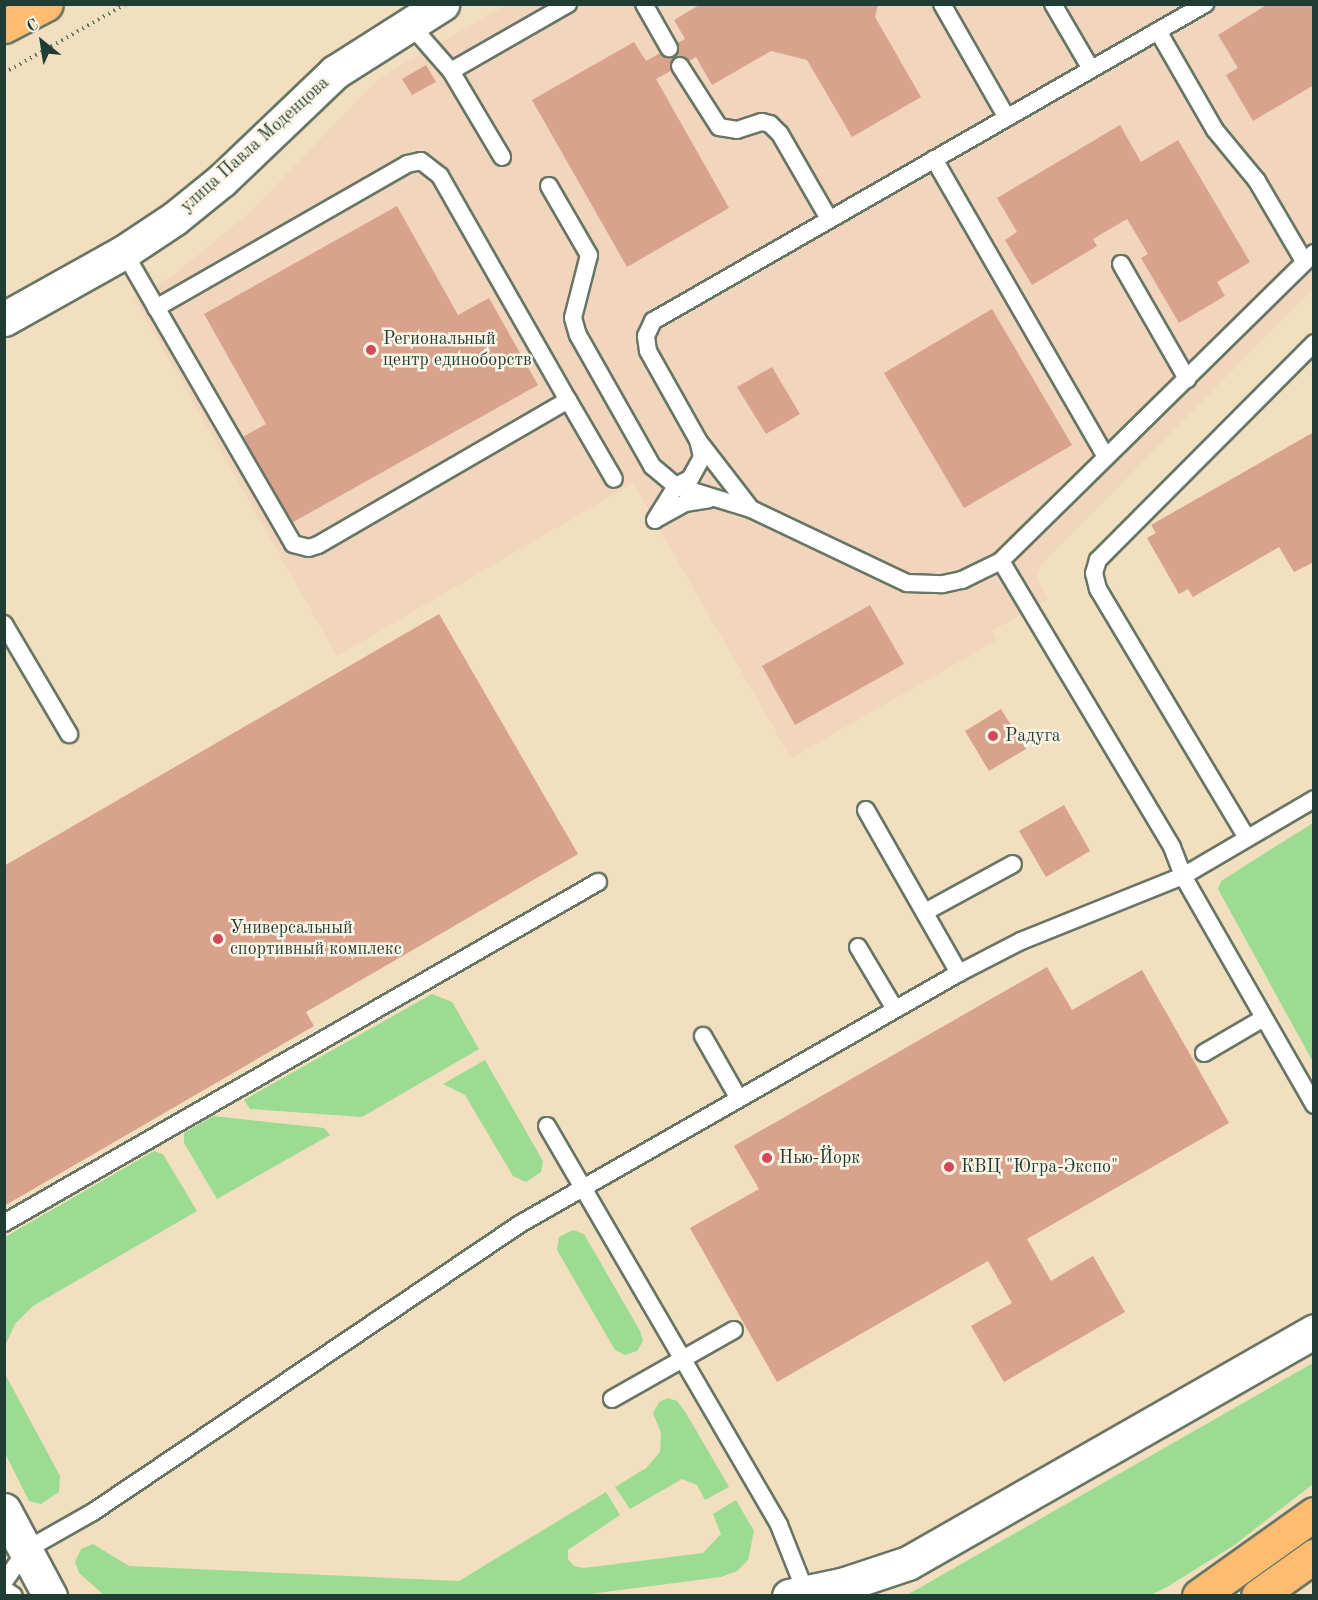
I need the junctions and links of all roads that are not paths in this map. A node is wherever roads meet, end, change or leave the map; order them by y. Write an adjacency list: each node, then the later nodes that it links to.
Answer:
1 (20, 4): 10 (main road)
2 (46, 4): 12 (main road)
3 (62, 4): 14 (main road)
4 (442, 4): 11 (street, улица Павла Моденцова)
5 (568, 4): 18 (lane)
6 (644, 4): 15 (lane)
7 (942, 4): 19 (lane)
8 (1053, 4): 17 (lane)
9 (1205, 4): 13 (lane)
10 (4, 11)
11 (409, 23): 18 (lane); 24 (street, улица Павла Моденцова)
12 (4, 26)
13 (1158, 31): 17 (lane); 25 (lane)
14 (4, 38)
15 (669, 48)
16 (680, 66): 23 (lane)
17 (1091, 69): 19 (lane)
18 (451, 71): 20 (lane)
19 (1007, 118): 21 (lane)
20 (502, 157)
21 (934, 159): 23 (lane); 33 (lane)
22 (549, 186): 35 (lane)
23 (829, 219): 32 (lane)
24 (124, 252): 27 (lane); 28 (street, улица Павла Моденцова)
25 (1309, 257): 30 (lane)
26 (1121, 264): 30 (lane)
27 (156, 308): 31 (lane); 31 (lane)
28 (4, 319)
29 (1314, 343): 43 (lane)
30 (1187, 379): 33 (lane)
31 (568, 400): 34 (lane)
32 (698, 440): 35 (lane); 37 (lane)
33 (1106, 457): 38 (lane)
34 (614, 479)
35 (676, 486): 36 (lane); 36 (lane)
36 (722, 500): 37 (lane)
37 (751, 509): 38 (lane)
38 (1001, 561): 45 (lane)
39 (4, 624): 40 (lane)
40 (69, 735)
41 (1314, 799): 43 (lane)
42 (866, 810): 47 (lane)
43 (1247, 838): 45 (lane)
44 (1013, 864): 47 (lane)
45 (1184, 876): 49 (lane); 51 (lane)
46 (598, 882): 58 (lane)
47 (925, 912): 49 (lane)
48 (858, 948): 50 (lane)
49 (959, 974): 50 (lane)
50 (895, 1009): 54 (lane)
51 (1264, 1018): 53 (lane); 55 (lane)
52 (703, 1036): 54 (lane)
53 (1204, 1053)
54 (738, 1097): 57 (lane)
55 (1314, 1105)
56 (547, 1126): 57 (lane)
57 (583, 1187): 61 (lane); 65 (lane)
58 (4, 1223)
59 (734, 1329): 61 (lane)
60 (1314, 1331): 71 (street)
61 (682, 1359): 62 (lane); 71 (lane)
62 (612, 1399)
63 (4, 1510): 65 (street)
64 (1314, 1514): 74 (main road)
65 (26, 1550): 68 (lane); 73 (street)
66 (1314, 1557): 70 (main road)
67 (1314, 1568): 70 (lane)
68 (4, 1582)
69 (4, 1589): 72 (lane)
70 (1265, 1591)
71 (797, 1594)
72 (14, 1596)
73 (50, 1596)
74 (1199, 1596)

